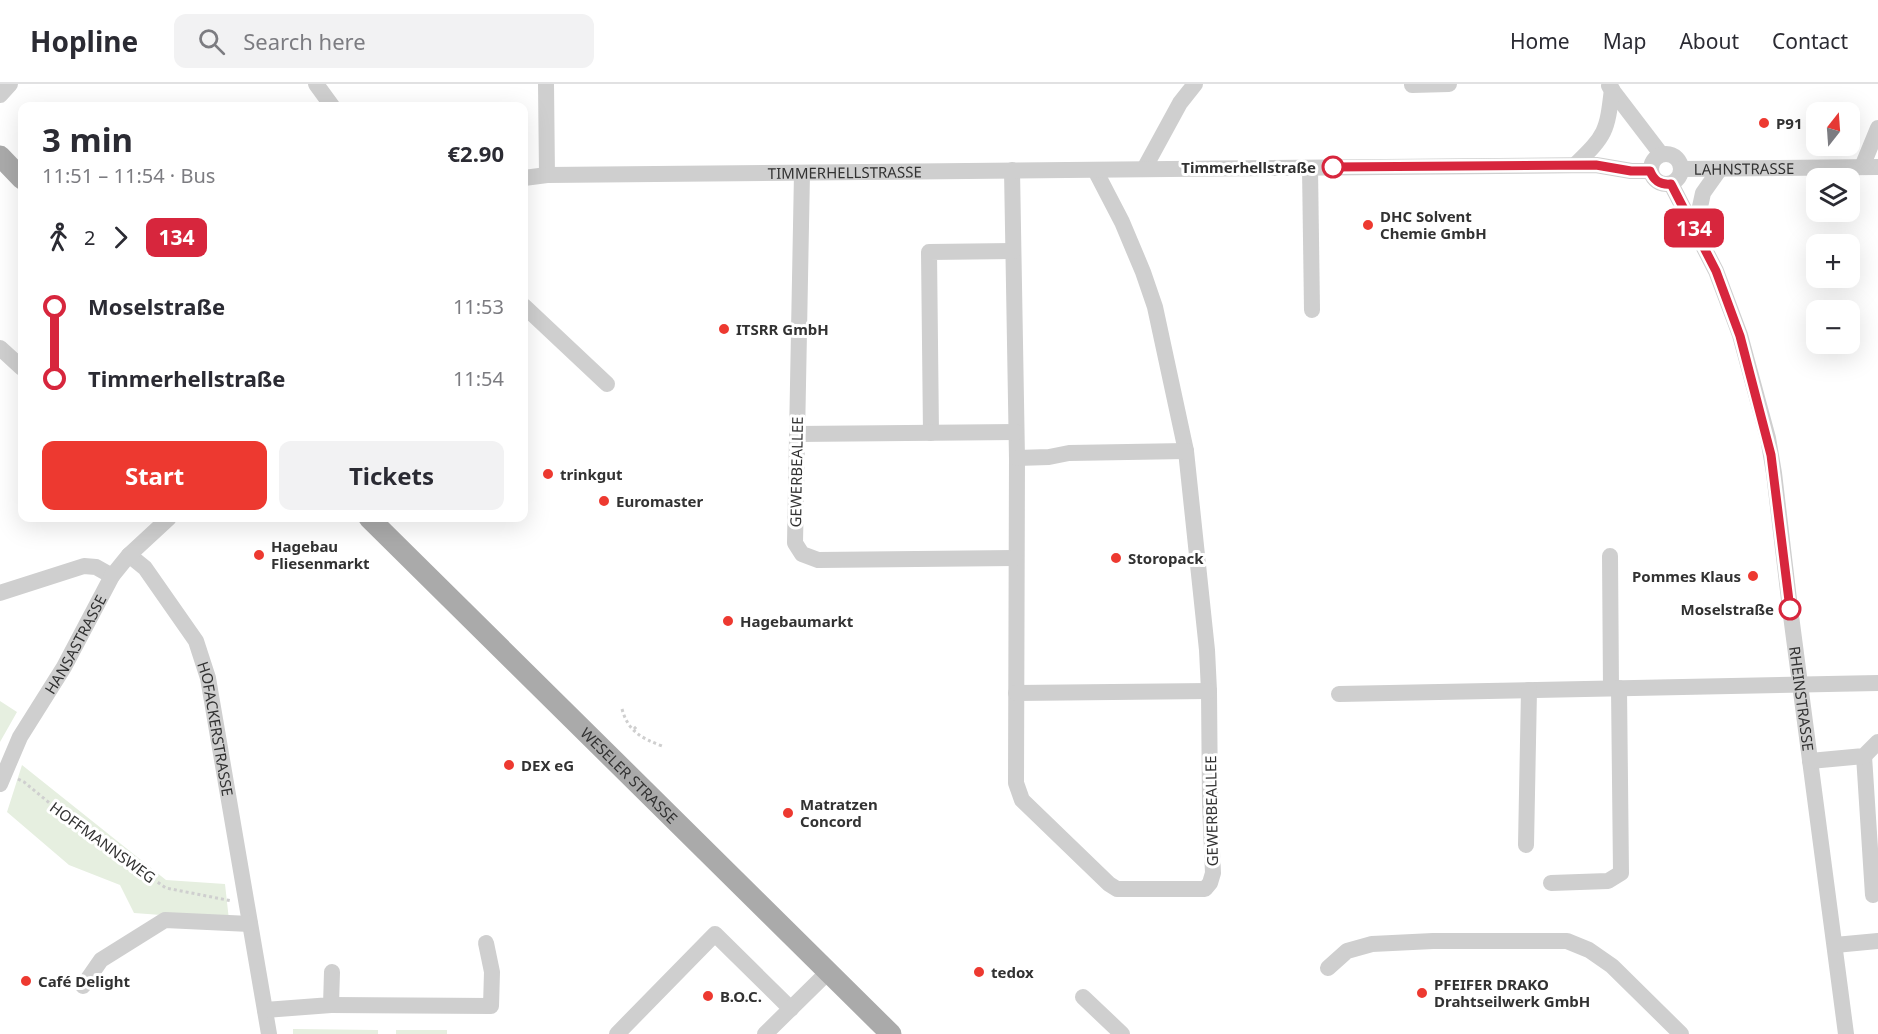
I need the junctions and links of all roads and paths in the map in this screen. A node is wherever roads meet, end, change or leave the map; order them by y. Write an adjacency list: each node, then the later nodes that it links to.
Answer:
1 (10, 84): 8 (street)
2 (316, 84): 9 (street)
3 (546, 84): 24 (street)
4 (1195, 84): 16 (street)
5 (1449, 84): 6 (street)
6 (1412, 85)
7 (1610, 86): 11 (street); 13 (street)
8 (0, 95)
9 (329, 102)
10 (1878, 128): 14 (street)
11 (1662, 154): 17 (street); 21 (street)
12 (0, 156): 23 (main road)
13 (1575, 165): 15 (street, TIMMERHELLSTRASSE); 21 (street, TIMMERHELLSTRASSE)
14 (1870, 167): 18 (street, LAHNSTRASSE)
15 (1310, 168): 16 (street, TIMMERHELLSTRASSE); 30 (street)
16 (1143, 169): 20 (street, TIMMERHELLSTRASSE)
17 (1681, 169): 18 (street, LAHNSTRASSE); 26 (street)
18 (1720, 169): 27 (street)
19 (1012, 170): 20 (street, TIMMERHELLSTRASSE); 22 (street, TIMMERHELLSTRASSE); 28 (street, GEWERBEALLEE)
20 (1095, 170): 37 (street, GEWERBEALLEE)
21 (1650, 171): 26 (street)
22 (802, 173): 24 (street, TIMMERHELLSTRASSE); 36 (street, GEWERBEALLEE)
23 (18, 175)
24 (547, 175): 25 (street, TIMMERHELLSTRASSE)
25 (528, 177)
26 (1671, 184): 27 (street, RHEINSTRASSE)
27 (1695, 230): 47 (street, RHEINSTRASSE)
28 (1013, 251): 34 (street, GEWERBEALLEE); 35 (street)
29 (528, 310): 33 (street)
30 (1312, 310)
31 (0, 348): 32 (street)
32 (18, 364)
33 (607, 384)
34 (1016, 432): 35 (street); 38 (street, GEWERBEALLEE)
35 (931, 433): 36 (street)
36 (797, 434): 43 (street, GEWERBEALLEE)
37 (1186, 451): 38 (street); 50 (street, GEWERBEALLEE)
38 (1017, 458): 43 (street, GEWERBEALLEE)
39 (165, 522): 41 (street, HANSASTRASSE)
40 (373, 522): 71 (main road, WESELER STRASSE)
41 (129, 555): 44 (street, HANSASTRASSE); 64 (street, HOFACKERSTRASSE)
42 (1610, 556): 48 (street)
43 (1016, 558): 51 (street, GEWERBEALLEE)
44 (112, 576): 45 (street); 60 (street, HANSASTRASSE)
45 (0, 593)
46 (1878, 683): 47 (street)
47 (1800, 684): 48 (street); 59 (street, RHEINSTRASSE)
48 (1615, 688): 49 (street); 62 (street)
49 (1529, 690): 52 (street); 61 (street)
50 (1209, 691): 51 (street); 51 (street, GEWERBEALLEE)
51 (1016, 693)
52 (1339, 694)
53 (622, 709): 55 (path)
54 (638, 725): 55 (path)
55 (634, 729): 57 (path)
56 (1878, 742): 58 (street)
57 (662, 746)
58 (1864, 756): 59 (street); 63 (street)
59 (1810, 761): 68 (street, RHEINSTRASSE)
60 (2, 779): 64 (path, HOFFMANNSWEG)
61 (1526, 845)
62 (1551, 883)
63 (1873, 895)
64 (247, 904): 65 (street, HOFACKERSTRASSE)
65 (250, 924): 72 (street); 76 (street, HOFACKERSTRASSE)
66 (1878, 941): 68 (street)
67 (486, 943): 74 (street)
68 (1835, 945): 83 (street, RHEINSTRASSE)
69 (1328, 968): 82 (street)
70 (332, 972): 74 (street)
71 (828, 972): 75 (street); 80 (main road, WESELER STRASSE)
72 (83, 986)
73 (1083, 997): 81 (street)
74 (331, 1005): 76 (street)
75 (791, 1009): 78 (street); 79 (street)
76 (266, 1010): 77 (street, HOFACKERSTRASSE)
77 (269, 1034)
78 (617, 1034)
79 (765, 1034)
80 (891, 1034)
81 (1122, 1034)
82 (1681, 1034)
83 (1845, 1034)

